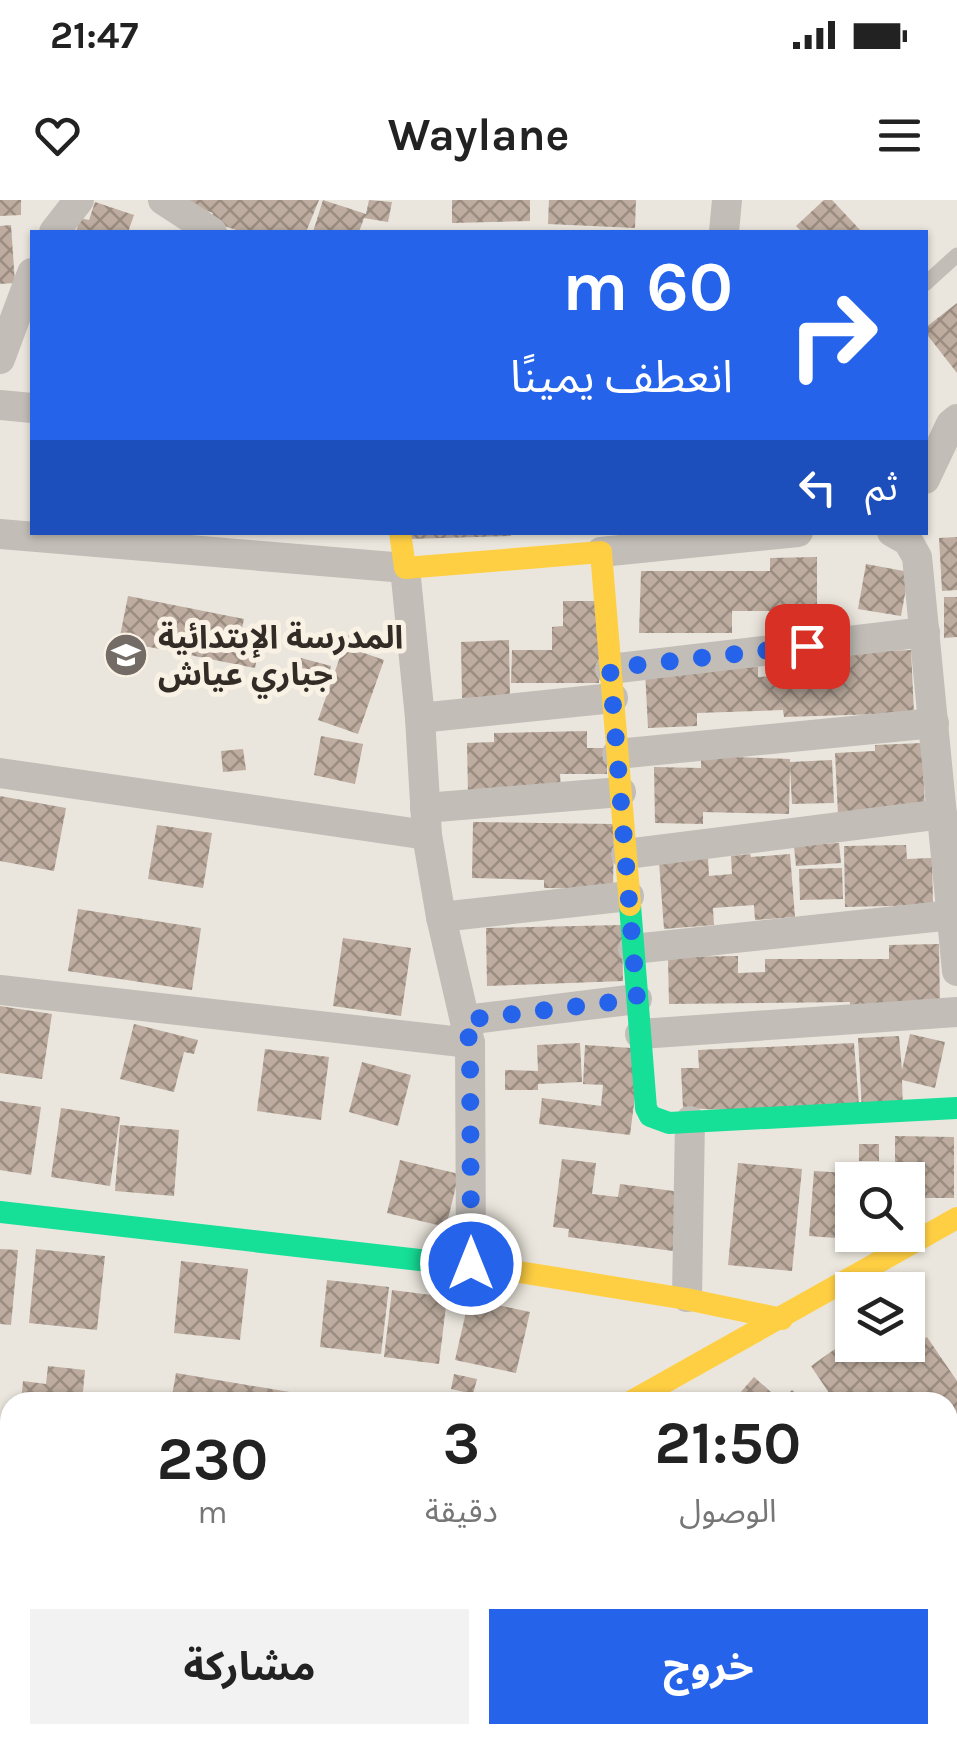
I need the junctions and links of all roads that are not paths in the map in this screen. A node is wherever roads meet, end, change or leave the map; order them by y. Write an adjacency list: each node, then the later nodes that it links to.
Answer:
1 (79, 200): 4 (street)
2 (163, 200): 5 (street)
3 (727, 200): 6 (street)
4 (56, 230)
5 (209, 230)
6 (724, 230)
7 (957, 254): 9 (lane)
8 (30, 278): 10 (street)
9 (928, 281)
10 (0, 358)
11 (0, 405): 12 (street)
12 (30, 408)
13 (944, 418): 14 (street)
14 (928, 469)
15 (0, 534): 19 (street)
16 (400, 535): 21 (street)
17 (768, 535): 20 (street)
18 (898, 535): 22 (street)
19 (177, 541): 21 (street)
20 (601, 552): 21 (street); 23 (street)
21 (405, 568): 24 (street)
22 (925, 632): 23 (street); 25 (street)
23 (612, 683): 24 (street); 26 (street)
24 (420, 718): 31 (street)
25 (934, 723): 26 (street); 27 (street)
26 (617, 754): 29 (street)
27 (947, 763): 30 (street)
28 (0, 772): 31 (street)
29 (620, 792): 31 (street); 32 (street)
30 (942, 814): 32 (street); 34 (street)
31 (426, 822): 35 (street)
32 (626, 854): 33 (street)
33 (629, 896): 35 (street); 36 (street)
34 (952, 915): 36 (street); 37 (street)
35 (441, 916): 41 (street)
36 (633, 949): 39 (street)
37 (957, 971)
38 (0, 990): 41 (street)
39 (637, 999): 41 (street); 42 (street)
40 (957, 1012): 42 (street)
41 (468, 1032): 47 (street)
42 (640, 1034): 44 (street)
43 (957, 1108): 44 (street)
44 (690, 1121): 48 (street)
45 (0, 1212): 47 (street)
46 (957, 1218): 49 (street)
47 (471, 1264): 48 (street)
48 (687, 1297): 49 (street)
49 (782, 1319): 50 (street)
50 (648, 1392)

